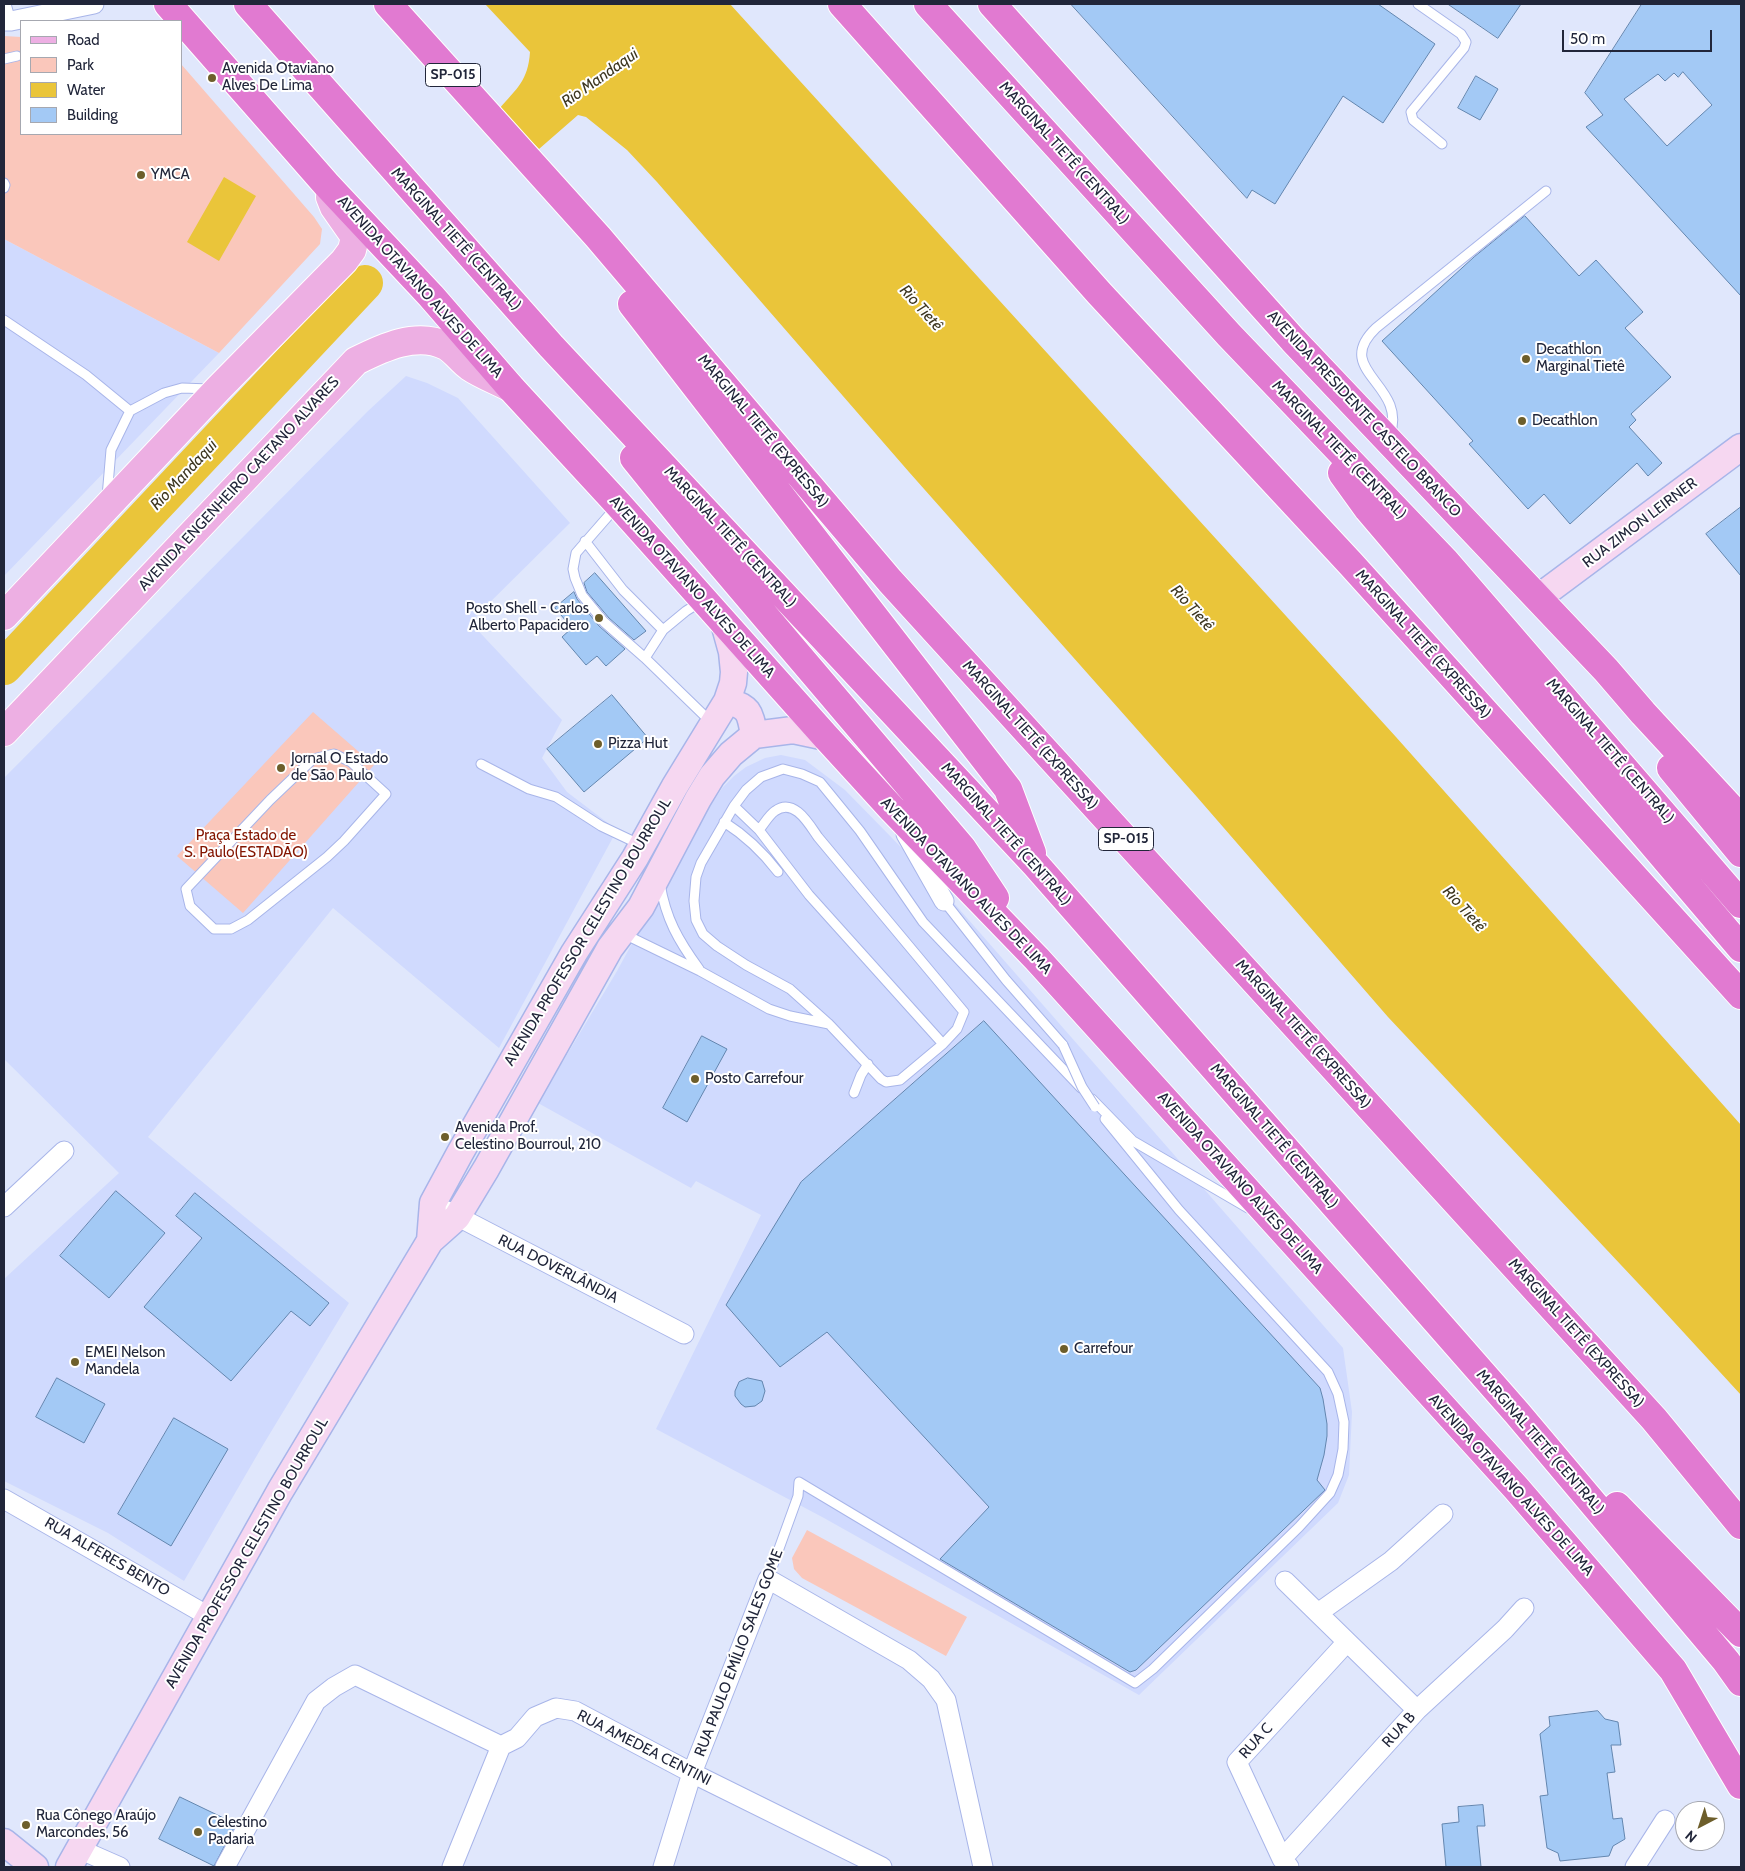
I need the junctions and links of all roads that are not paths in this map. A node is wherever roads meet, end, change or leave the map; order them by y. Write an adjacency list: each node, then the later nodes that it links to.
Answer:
1 (36, 4): 10 (street)
2 (94, 4): 10 (street)
3 (168, 4): 15 (highway, AVENIDA OTAVIANO ALVES DE LIMA)
4 (248, 4): 20 (highway, MARGINAL TIETÊ (CENTRAL))
5 (388, 4): 18 (highway, MARGINAL TIETÊ (EXPRESSA) / SP-015)
6 (842, 4): 62 (highway, MARGINAL TIETÊ (EXPRESSA))
7 (928, 4): 24 (highway, MARGINAL TIETÊ (CENTRAL))
8 (992, 4): 25 (highway, AVENIDA PRESIDENTE CASTELO BRANCO)
9 (1418, 4): 13 (lane)
10 (7, 15)
11 (18, 56): 12 (lane)
12 (4, 59)
13 (1442, 144)
14 (4, 183): 16 (lane)
15 (326, 184): 21 (highway, AVENIDA OTAVIANO ALVES DE LIMA); 22 (main road)
16 (4, 188)
17 (1546, 191): 25 (lane)
18 (598, 237): 51 (highway); 77 (highway, MARGINAL TIETÊ (EXPRESSA) / SP-015)
19 (4, 320): 23 (lane)
20 (552, 346): 51 (highway, MARGINAL TIETÊ (CENTRAL)); 60 (highway)
21 (512, 388): 27 (highway, AVENIDA OTAVIANO ALVES DE LIMA); 39 (main road, AVENIDA ENGENHEIRO CAETANO ALVARES)
22 (218, 389): 23 (lane); 28 (main road)
23 (130, 411): 28 (lane)
24 (1328, 437): 55 (highway, MARGINAL TIETÊ (CENTRAL)); 58 (highway)
25 (1388, 440): 30 (highway, AVENIDA PRESIDENTE CASTELO BRANCO)
26 (1741, 448): 30 (main road, RUA ZIMON LEIRNER)
27 (618, 504): 29 (lane); 31 (highway, AVENIDA OTAVIANO ALVES DE LIMA)
28 (106, 507): 32 (main road)
29 (585, 541): 34 (lane); 35 (lane)
30 (1538, 598): 36 (highway, AVENIDA PRESIDENTE CASTELO BRANCO)
31 (704, 600): 33 (highway, AVENIDA OTAVIANO ALVES DE LIMA); 34 (lane)
32 (4, 616)
33 (724, 622): 37 (main road, AVENIDA PROFESSOR CELESTINO BOURROUL); 41 (highway, AVENIDA OTAVIANO ALVES DE LIMA)
34 (663, 630): 35 (lane)
35 (645, 658): 38 (lane)
36 (1606, 670): 46 (highway, AVENIDA PRESIDENTE CASTELO BRANCO); 50 (highway)
37 (727, 701): 38 (main road, AVENIDA PROFESSOR CELESTINO BOURROUL); 40 (main road)
38 (712, 723): 49 (main road, AVENIDA PROFESSOR CELESTINO BOURROUL)
39 (4, 732)
40 (754, 735): 41 (main road); 53 (main road, AVENIDA PROFESSOR CELESTINO BOURROUL)
41 (826, 737): 45 (highway, AVENIDA OTAVIANO ALVES DE LIMA)
42 (481, 764): 49 (lane)
43 (386, 794): 43 (lane)
44 (734, 806): 47 (lane); 48 (lane); 71 (lane)
45 (892, 809): 54 (street); 60 (highway, AVENIDA OTAVIANO ALVES DE LIMA)
46 (1741, 819)
47 (724, 822): 52 (lane); 63 (lane)
48 (759, 830): 64 (lane); 64 (lane)
49 (638, 852): 53 (main road); 56 (main road, AVENIDA PROFESSOR CELESTINO BOURROUL)
50 (1741, 853)
51 (1036, 865): 74 (highway, MARGINAL TIETÊ (CENTRAL))
52 (778, 872)
53 (649, 891): 56 (main road); 57 (main road, AVENIDA PROFESSOR CELESTINO BOURROUL); 61 (lane)
54 (944, 901): 78 (lane, RUA PAULO EMÍLIO SALES GOME, bridge)
55 (1741, 904)
56 (598, 913): 59 (main road, AVENIDA PROFESSOR CELESTINO BOURROUL)
57 (621, 932): 59 (main road); 61 (lane); 70 (main road, AVENIDA PROFESSOR CELESTINO BOURROUL)
58 (1741, 948)
59 (574, 953): 68 (main road, AVENIDA PROFESSOR CELESTINO BOURROUL)
60 (1037, 959): 71 (highway, AVENIDA OTAVIANO ALVES DE LIMA)
61 (700, 971): 63 (lane)
62 (1741, 995)
63 (829, 1024): 65 (lane)
64 (943, 1044): 65 (lane)
65 (868, 1064): 66 (lane)
66 (854, 1093)
67 (64, 1151): 69 (street)
68 (433, 1203): 70 (street, RUA DOVERLÂNDIA); 72 (main road, AVENIDA PROFESSOR CELESTINO BOURROUL)
69 (4, 1206)
70 (457, 1217): 72 (main road, AVENIDA PROFESSOR CELESTINO BOURROUL); 73 (street, RUA DOVERLÂNDIA)
71 (1278, 1225): 85 (highway, AVENIDA OTAVIANO ALVES DE LIMA)
72 (430, 1241): 82 (main road, AVENIDA PROFESSOR CELESTINO BOURROUL)
73 (684, 1334)
74 (1516, 1413): 83 (highway); 86 (highway, MARGINAL TIETÊ (CENTRAL))
75 (4, 1499): 82 (street, RUA ALFERES BENTO)
76 (1443, 1514): 81 (street)
77 (1741, 1525)
78 (768, 1579): 90 (street, RUA PAULO EMÍLIO SALES GOME); 102 (street)
79 (1285, 1581): 81 (street)
80 (1524, 1608): 87 (street, RUA B)
81 (1318, 1613): 84 (street)
82 (210, 1617): 94 (main road, AVENIDA PROFESSOR CELESTINO BOURROUL)
83 (1741, 1633)
84 (1347, 1642): 87 (street); 95 (street, RUA C)
85 (1673, 1670): 89 (highway); 91 (highway, AVENIDA OTAVIANO ALVES DE LIMA)
86 (1741, 1682)
87 (1417, 1710): 95 (street, RUA B)
88 (501, 1746): 90 (street, RUA AMEDEA CENTINI); 99 (street); 100 (street)
89 (1741, 1753)
90 (692, 1773): 96 (street, RUA AMEDEA CENTINI); 101 (street, RUA PAULO EMÍLIO SALES GOME)
91 (1741, 1784)
92 (1665, 1820): 103 (street)
93 (4, 1842): 97 (main road)
94 (74, 1858): 98 (street)
95 (1285, 1863)
96 (876, 1866)
97 (35, 1867)
98 (120, 1867)
99 (225, 1867)
100 (452, 1867)
101 (663, 1867)
102 (983, 1867)
103 (1635, 1867)

